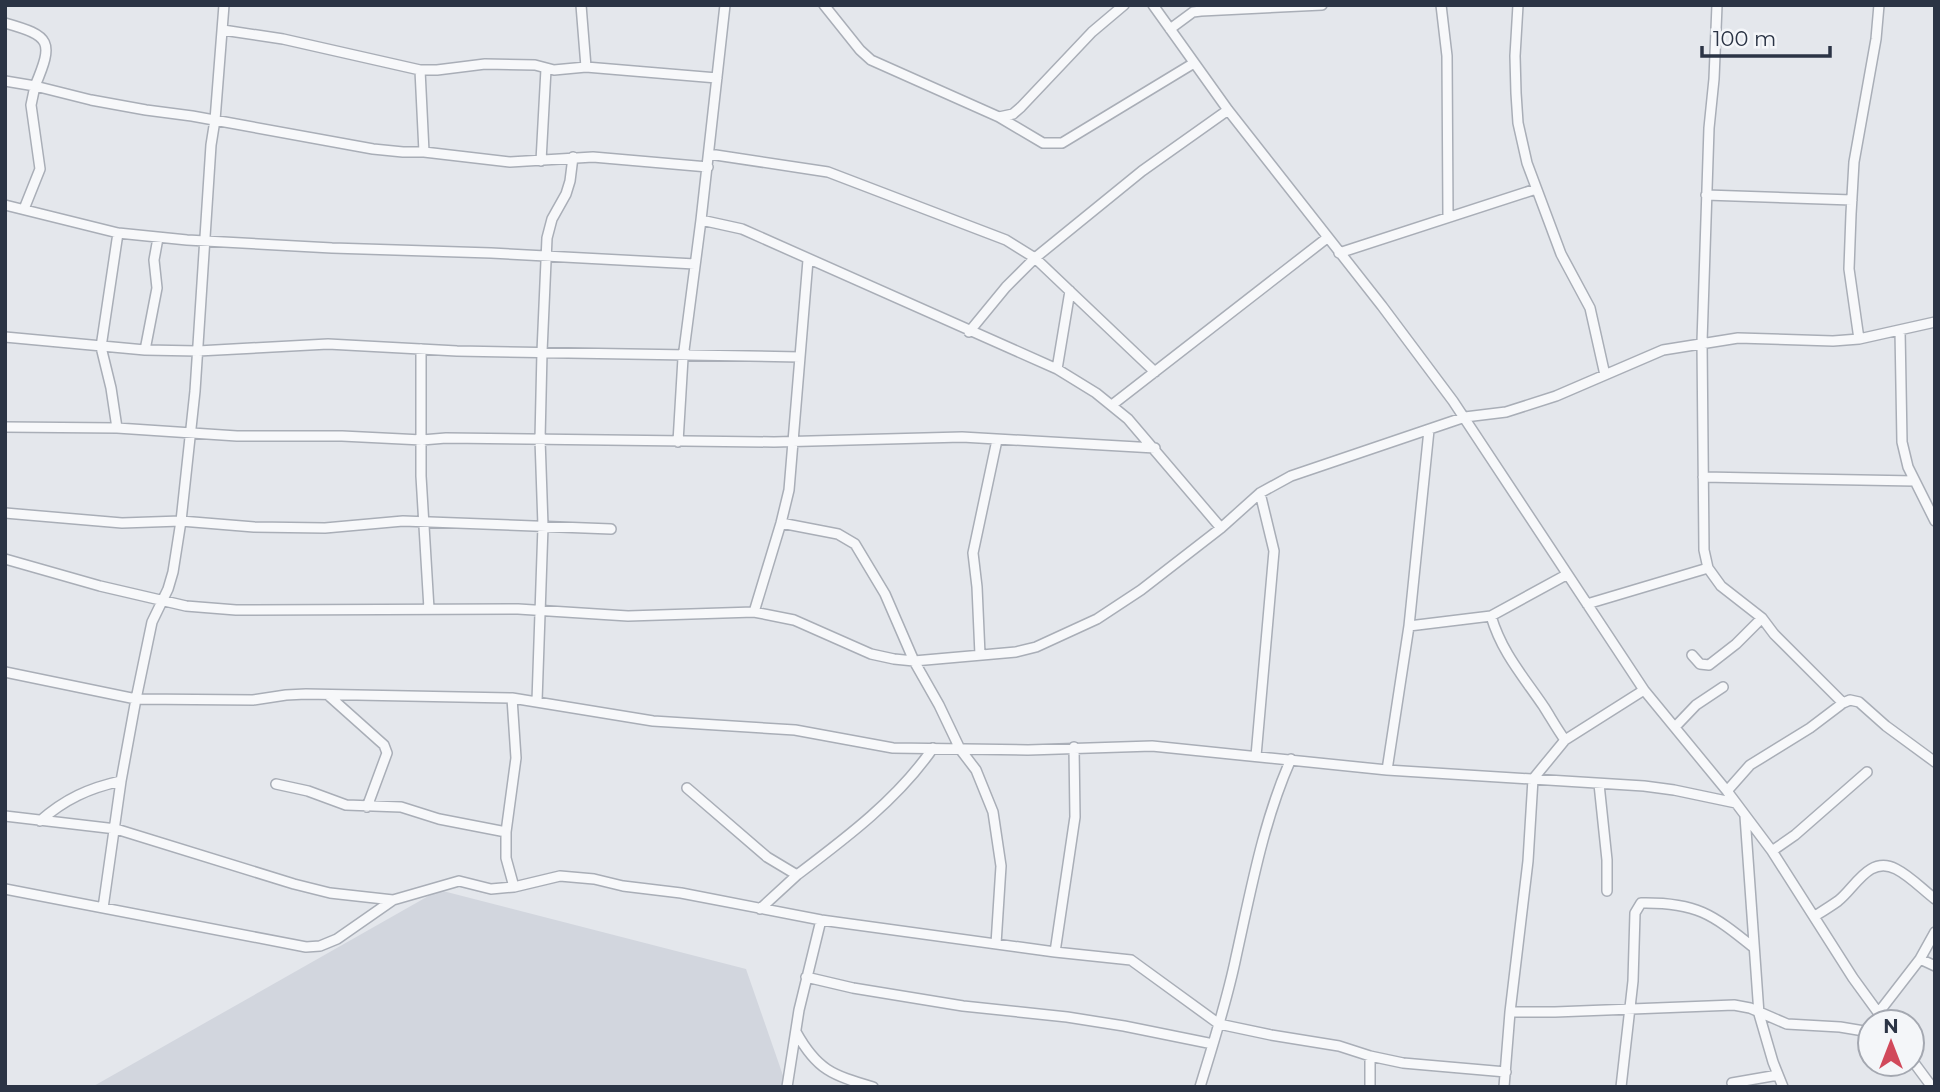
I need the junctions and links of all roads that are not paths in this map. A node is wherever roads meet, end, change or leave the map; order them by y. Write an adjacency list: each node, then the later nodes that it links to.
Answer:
1 (224, 5): 15 (street)
2 (581, 5): 17 (street)
3 (725, 5): 20 (street)
4 (824, 5): 24 (street)
5 (1124, 5): 24 (street)
6 (1153, 5): 14 (street)
7 (1322, 5): 12 (street)
8 (1441, 5): 36 (street)
9 (1518, 5): 31 (street)
10 (1717, 5): 32 (street)
11 (1879, 5): 33 (street)
12 (1260, 6): 14 (street)
13 (5, 23): 22 (street)
14 (1170, 29): 16 (street)
15 (223, 30): 19 (street); 25 (street)
16 (1194, 63): 23 (street); 24 (street)
17 (586, 66): 18 (street); 20 (street)
18 (546, 69): 19 (street); 29 (street)
19 (421, 70): 26 (street)
20 (717, 78): 27 (street)
21 (5, 82): 22 (street)
22 (35, 86): 25 (street); 35 (street)
23 (1228, 110): 40 (street); 44 (street)
24 (999, 117)
25 (215, 120): 26 (street); 41 (street)
26 (425, 152): 29 (street)
27 (709, 154): 30 (street); 44 (street)
28 (573, 157): 29 (street); 30 (street); 43 (street)
29 (541, 161)
30 (708, 167): 37 (street)
31 (1536, 189): 36 (street); 63 (street)
32 (1706, 195): 33 (street); 53 (street)
33 (1852, 200): 52 (street)
34 (5, 205): 35 (street)
35 (24, 209): 38 (street)
36 (1448, 216): 42 (street)
37 (701, 220): 45 (street); 46 (street)
38 (118, 233): 39 (street); 54 (street)
39 (158, 237): 41 (street); 56 (street)
40 (1327, 237): 42 (street); 62 (street)
41 (205, 241): 43 (street); 57 (street)
42 (1339, 253): 65 (street)
43 (546, 257): 46 (street); 58 (street)
44 (1035, 258): 47 (street); 50 (street)
45 (808, 260): 50 (street); 60 (street)
46 (695, 264): 59 (street)
47 (1070, 291): 61 (street); 62 (street)
48 (1935, 322): 49 (street)
49 (1900, 330): 52 (street); 77 (street)
50 (969, 332): 61 (street)
51 (5, 337): 54 (street)
52 (1859, 339): 53 (street)
53 (1702, 342): 63 (street); 76 (street)
54 (101, 347): 56 (street); 67 (street)
55 (421, 349): 57 (street); 58 (street); 71 (street)
56 (145, 350): 57 (street)
57 (198, 351): 69 (street)
58 (542, 352): 59 (street); 70 (street)
59 (683, 356): 60 (street); 73 (street)
60 (800, 357): 74 (street)
61 (1057, 369): 64 (street)
62 (1155, 372): 64 (street)
63 (1605, 375): 65 (street)
64 (1112, 405): 75 (street)
65 (1465, 417): 68 (street); 89 (street)
66 (5, 427): 67 (street)
67 (117, 428): 69 (street)
68 (1429, 430): 78 (street); 97 (street)
69 (191, 434): 71 (street); 80 (street)
70 (540, 439): 71 (street); 73 (street); 84 (street)
71 (422, 440): 82 (street)
72 (997, 440): 74 (street); 75 (street); 98 (street)
73 (678, 442): 74 (street)
74 (792, 442): 83 (street)
75 (1155, 448): 85 (street)
76 (1703, 477): 77 (street); 88 (street)
77 (1915, 481): 81 (street)
78 (1260, 493): 85 (street); 114 (street)
79 (5, 513): 80 (street)
80 (181, 521): 82 (street); 90 (street)
81 (1935, 521)
82 (425, 522): 84 (street); 92 (street)
83 (781, 523): 94 (street); 100 (street)
84 (543, 526): 86 (street); 93 (street)
85 (1221, 527): 98 (street)
86 (611, 529)
87 (5, 559): 90 (street)
88 (1708, 568): 91 (street); 96 (street)
89 (1566, 575): 91 (street); 95 (street)
90 (162, 601): 92 (street); 106 (street)
91 (1587, 604): 103 (street)
92 (429, 609): 93 (street)
93 (540, 609): 94 (street); 107 (street)
94 (754, 612): 100 (street)
95 (1490, 616): 97 (street); 110 (street)
96 (1762, 618): 99 (street); 108 (street)
97 (1409, 626): 117 (street)
98 (980, 654): 100 (street)
99 (1692, 655)
100 (914, 661): 113 (street)
101 (5, 672): 106 (street)
102 (1723, 687): 109 (street)
103 (1644, 690): 109 (street); 110 (street)
104 (328, 695): 105 (street); 106 (street); 126 (street)
105 (512, 698): 107 (street); 131 (street)
106 (136, 699): 120 (street)
107 (537, 701): 112 (street)
108 (1843, 703): 116 (street); 124 (street)
109 (1675, 727): 124 (street)
110 (1565, 740): 119 (street)
111 (1074, 747): 113 (street); 114 (street); 146 (street)
112 (933, 748): 113 (street); 133 (street)
113 (960, 749): 144 (street)
114 (1256, 756): 115 (street)
115 (1291, 760): 117 (street); 155 (street)
116 (1935, 762)
117 (1387, 770): 119 (street)
118 (1867, 772): 132 (street)
119 (1533, 779): 122 (street); 153 (street)
120 (121, 781): 129 (street); 130 (street)
121 (276, 784): 126 (street)
122 (1599, 784): 125 (street); 136 (street)
123 (687, 788): 133 (street)
124 (1727, 791): 125 (street)
125 (1736, 803): 127 (street)
126 (367, 807): 131 (street)
127 (1745, 815): 132 (street); 145 (street)
128 (5, 816): 129 (street)
129 (40, 821): 130 (street)
130 (116, 830): 138 (street); 139 (street)
131 (506, 832): 134 (street)
132 (1772, 851): 141 (street)
133 (797, 874): 140 (street)
134 (513, 887): 138 (street); 140 (street)
135 (5, 889): 139 (street)
136 (1607, 891)
137 (1935, 899): 141 (street)
138 (393, 900): 139 (street)
139 (103, 908)
140 (760, 909): 142 (street)
141 (1815, 916): 150 (street)
142 (821, 920): 144 (street); 149 (street)
143 (1935, 932): 147 (street)
144 (996, 944): 146 (street)
145 (1754, 947): 152 (street); 154 (street)
146 (1055, 952): 155 (street)
147 (1920, 959): 148 (street); 151 (street)
148 (1935, 966)
149 (806, 977): 157 (street); 158 (street)
150 (1876, 1008)
151 (1882, 1008)
152 (1629, 1009): 153 (street); 154 (street); 168 (street)
153 (1510, 1012): 160 (street)
154 (1759, 1014): 156 (street); 161 (street)
155 (1219, 1024): 158 (street); 159 (street)
156 (1856, 1030)
157 (796, 1031): 163 (street); 164 (street)
158 (1213, 1044): 165 (street)
159 (1370, 1056): 160 (street); 166 (street)
160 (1506, 1072): 167 (street)
161 (1778, 1075): 162 (street); 169 (street)
162 (1732, 1083)
163 (787, 1087)
164 (873, 1087)
165 (1200, 1087)
166 (1370, 1087)
167 (1504, 1087)
168 (1621, 1087)
169 (1783, 1087)

